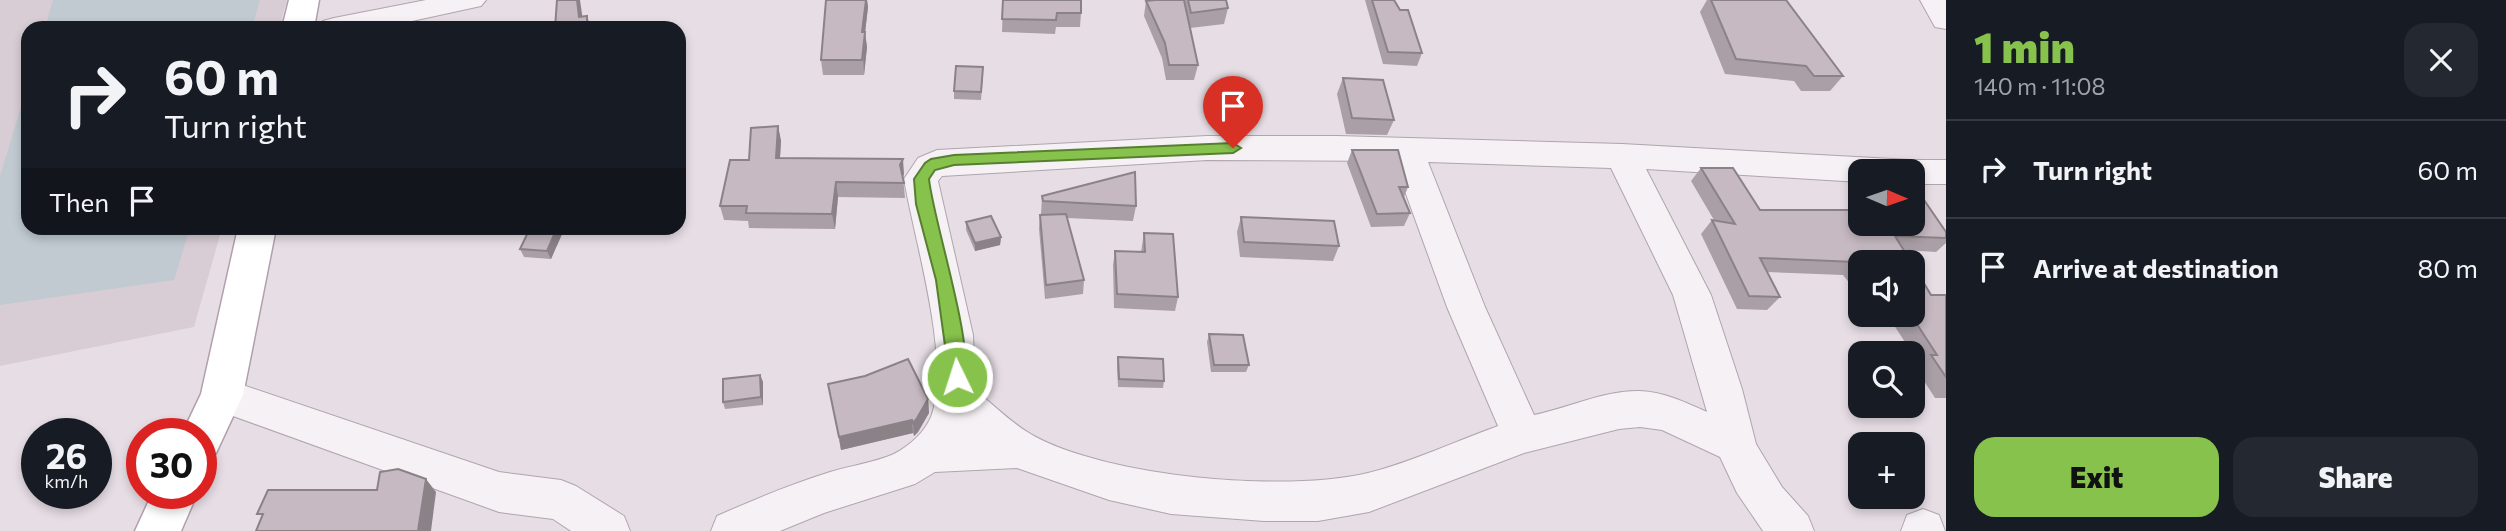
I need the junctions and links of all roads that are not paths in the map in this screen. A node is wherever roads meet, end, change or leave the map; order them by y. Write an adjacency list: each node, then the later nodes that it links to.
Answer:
1 (304, 0): 3 (main road)
2 (471, 0): 4 (street)
3 (300, 21)
4 (376, 21)
5 (1407, 151): 6 (street); 12 (street); 14 (street)
6 (1622, 156): 7 (street); 15 (street)
7 (1848, 169)
8 (1925, 172): 9 (street)
9 (1946, 172)
10 (256, 235): 11 (main road)
11 (222, 395): 13 (main road); 20 (street)
12 (957, 399): 16 (street); 17 (street)
13 (211, 418)
14 (1522, 435): 15 (street); 16 (street)
15 (1735, 444): 22 (street)
16 (1017, 449): 17 (street)
17 (930, 454): 21 (street)
18 (168, 509): 19 (main road)
19 (158, 531)
20 (608, 531)
21 (733, 531)
22 (1792, 531)

